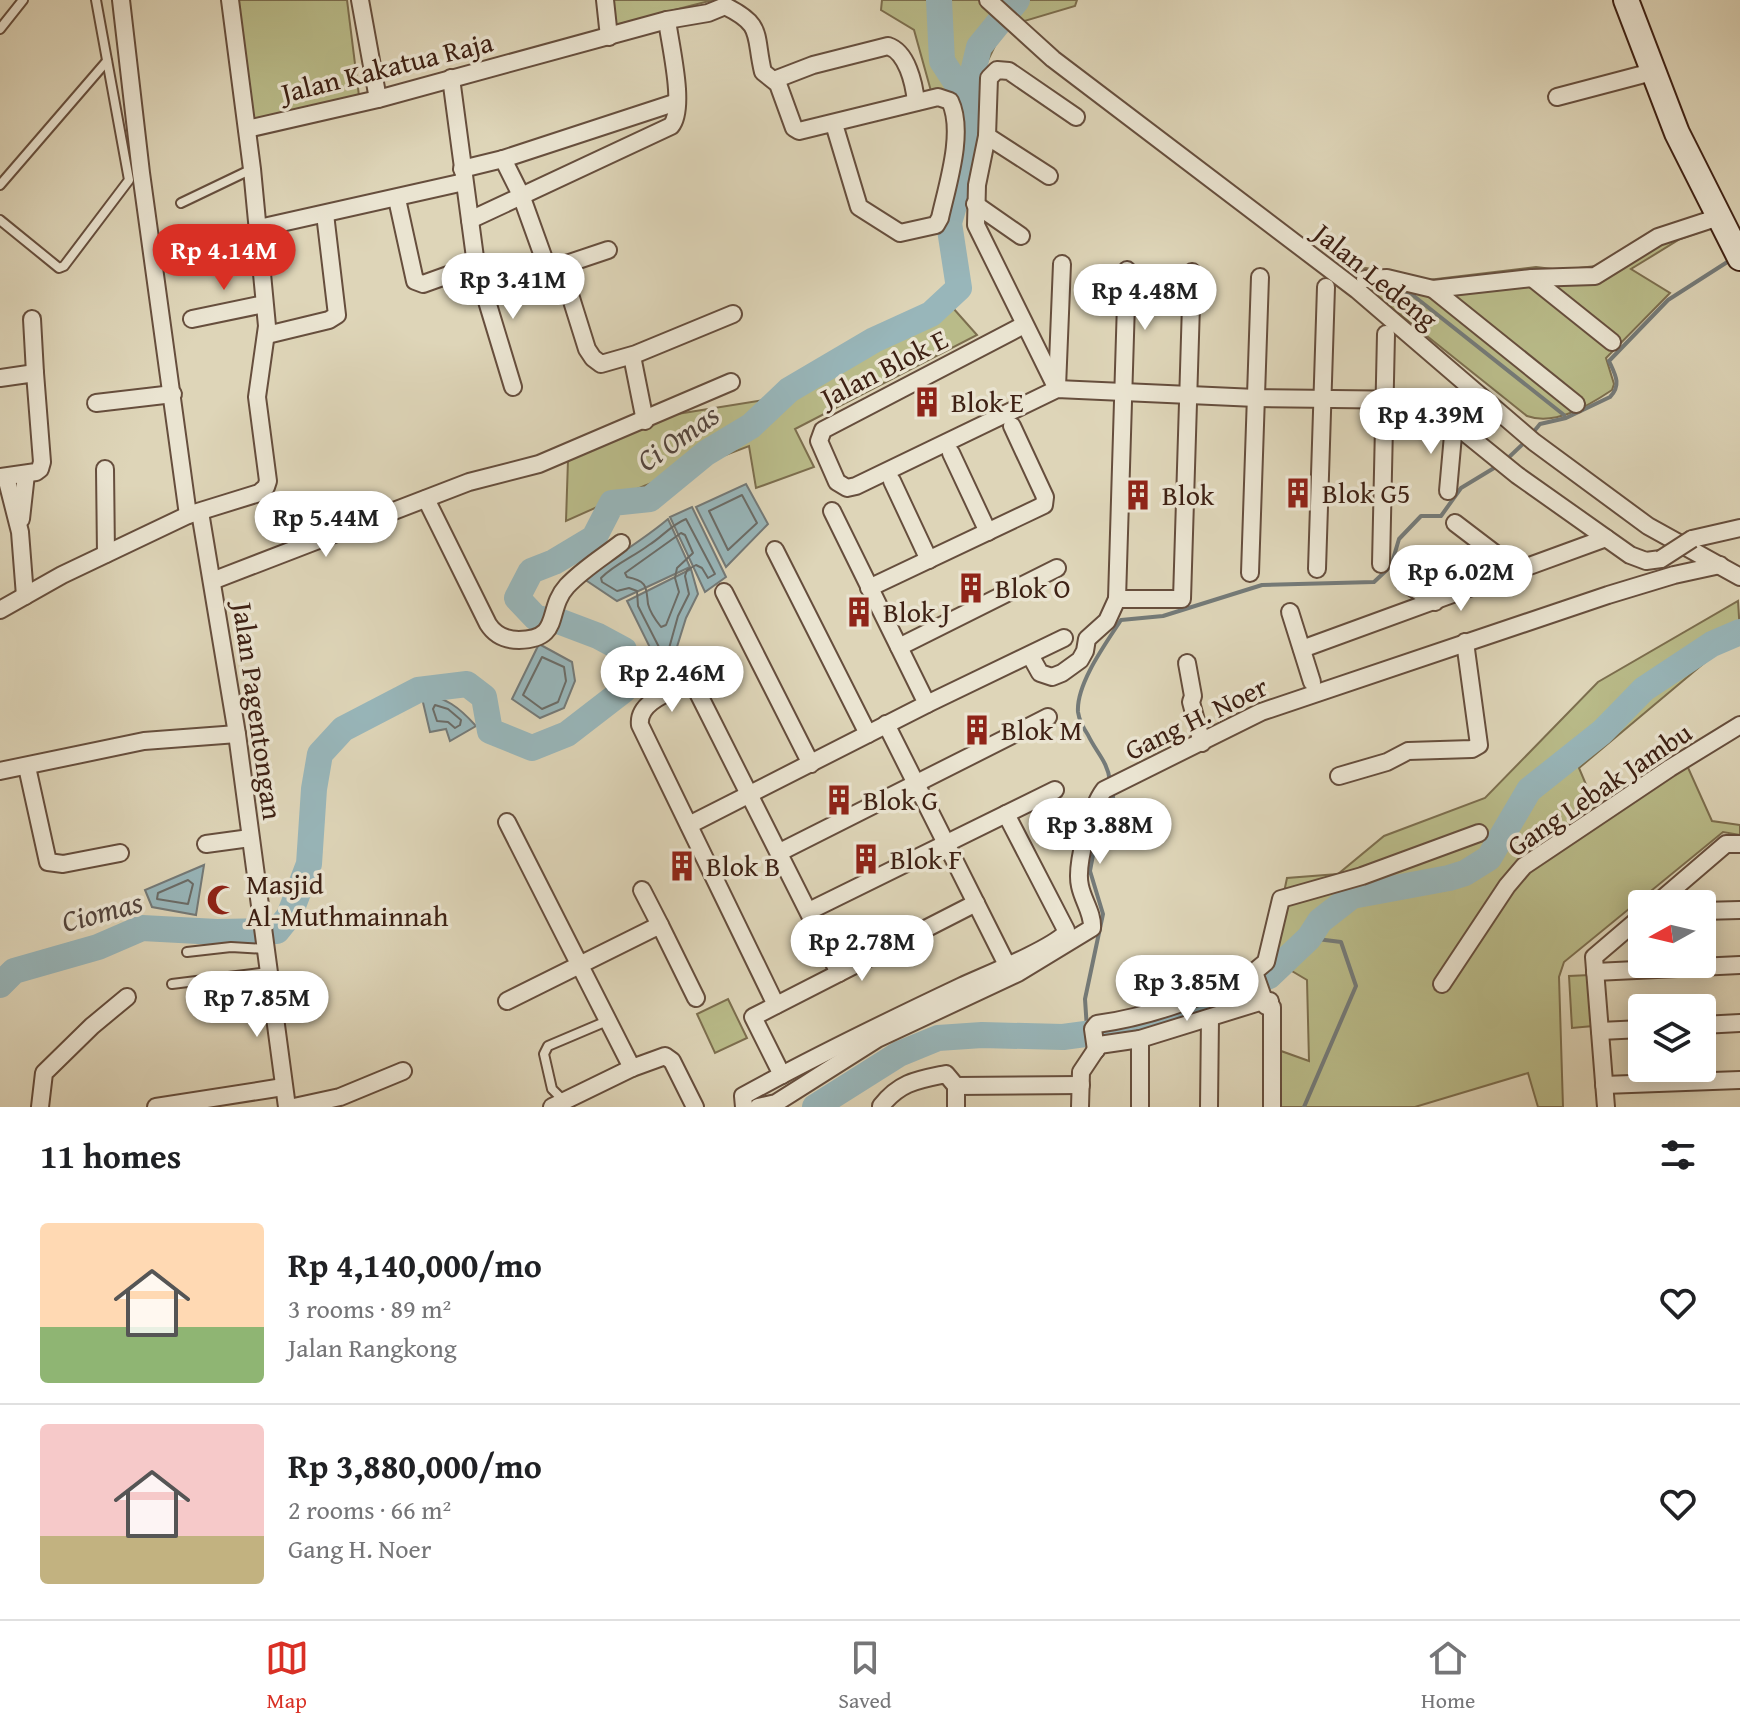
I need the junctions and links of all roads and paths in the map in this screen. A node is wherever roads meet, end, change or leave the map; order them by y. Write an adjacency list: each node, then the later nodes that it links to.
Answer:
1 (23, 0): 11 (lane)
2 (96, 0): 13 (lane)
3 (121, 0): 69 (street, Jalan Pagentongan)
4 (230, 0): 23 (street)
5 (360, 0): 18 (street)
6 (605, 0): 12 (street)
7 (988, 0): 100 (street, Jalan Ledeng)
8 (1628, 0): 14 (main road)
9 (726, 3): 10 (street, Jalan Kakatua Raja); 16 (street)
10 (667, 20): 12 (street, Jalan Kakatua Raja); 19 (street)
11 (0, 29)
12 (609, 37): 15 (street, Jalan Kakatua Raja)
13 (107, 61): 31 (lane); 37 (lane)
14 (1652, 72): 17 (street); 40 (main road)
15 (451, 78): 18 (street, Jalan Kakatua Raja); 29 (street)
16 (774, 80): 20 (street); 22 (street)
17 (1557, 97)
18 (378, 99): 23 (street, Jalan Kakatua Raja)
19 (677, 102): 24 (street); 26 (street)
20 (916, 102): 22 (street); 22 (street)
21 (1076, 117): 25 (street)
22 (834, 124)
23 (247, 129): 28 (street)
24 (594, 130): 26 (street); 27 (street)
25 (987, 136): 30 (street); 35 (street)
26 (603, 157): 32 (street)
27 (503, 159): 29 (street); 32 (street)
28 (252, 169): 34 (lane); 39 (street)
29 (463, 176): 33 (street); 38 (street)
30 (1049, 176)
31 (0, 185)
32 (521, 195): 38 (street); 45 (street)
33 (397, 199): 36 (street); 44 (street)
34 (181, 203)
35 (975, 204): 41 (street); 58 (street)
36 (325, 214): 39 (street); 60 (street)
37 (0, 220)
38 (470, 220): 44 (street)
39 (259, 228): 54 (street)
40 (1732, 235): 49 (street)
41 (1021, 236)
42 (608, 250): 45 (street)
43 (1062, 264): 67 (street)
44 (476, 265): 53 (street)
45 (554, 268): 53 (street); 62 (street)
46 (1127, 270): 68 (street)
47 (1192, 272): 70 (street)
48 (1260, 277): 71 (street)
49 (1532, 278): 52 (street); 61 (street)
50 (1365, 279): 52 (street)
51 (1326, 287): 72 (street)
52 (1430, 288): 75 (street)
53 (483, 292): 66 (street)
54 (264, 304): 57 (street); 60 (street)
55 (733, 314): 62 (street)
56 (32, 319): 63 (street)
57 (192, 319)
58 (1024, 325): 67 (street); 67 (street, Jalan Blok E)
59 (1386, 334): 73 (street)
60 (267, 335): 87 (street)
61 (1612, 342)
62 (632, 356): 76 (street)
63 (35, 373): 64 (street); 81 (street)
64 (0, 378)
65 (731, 382): 76 (street)
66 (513, 387)
67 (1057, 389): 68 (street)
68 (1123, 392): 70 (street); 108 (street)
69 (173, 394): 74 (street); 87 (street, Jalan Pagentongan)
70 (1189, 395): 71 (street); 108 (street)
71 (1256, 398): 72 (street); 102 (street)
72 (1324, 399): 73 (street); 99 (street)
73 (1385, 400): 77 (street); 97 (street)
74 (96, 403)
75 (1576, 404)
76 (645, 421): 85 (street)
77 (1454, 424): 84 (street); 92 (street)
78 (1012, 426): 91 (street)
79 (951, 453): 91 (street)
80 (105, 469): 95 (street)
81 (26, 474): 82 (street); 90 (street)
82 (3, 477): 90 (street)
83 (892, 481): 96 (street)
84 (1448, 491)
85 (426, 499): 93 (street); 103 (street)
86 (832, 511): 105 (street)
87 (194, 514): 95 (street); 103 (street, Jalan Pagentongan)
88 (1455, 523): 101 (street)
89 (1740, 528): 92 (street, bridge)
90 (20, 532): 107 (street)
91 (988, 532): 96 (street)
92 (1606, 538): 101 (street)
93 (621, 543)
94 (775, 550): 124 (street)
95 (106, 554): 107 (street)
96 (929, 560): 105 (street)
97 (1381, 564)
98 (1057, 568): 114 (street)
99 (1317, 569)
100 (1733, 570): 113 (street, Gang H. Noer)
101 (1518, 571): 109 (street)
102 (1250, 573)
103 (212, 581): 123 (street, Jalan Pagentongan)
104 (1404, 582): 109 (street)
105 (869, 588): 114 (street)
106 (724, 592): 126 (street)
107 (25, 596): 110 (street)
108 (1117, 599): 116 (street)
109 (1435, 602): 115 (street)
110 (0, 610)
111 (1290, 612): 115 (street)
112 (1064, 638): 116 (street)
113 (1465, 642): 125 (street, Gang H. Noer); 129 (street)
114 (899, 647): 119 (street)
115 (1302, 649): 118 (street)
116 (1030, 655): 119 (street)
117 (1187, 663): 125 (street)
118 (1312, 682)
119 (927, 704): 121 (street)
120 (1048, 717): 130 (street)
121 (886, 724): 124 (street); 130 (street)
122 (1740, 725): 160 (street, Gang Lebak Jambu)
123 (237, 734): 127 (street); 137 (street, Jalan Pagentongan)
124 (868, 734): 126 (street)
125 (1202, 743): 189 (street, Gang H. Noer)
126 (811, 764): 132 (street)
127 (27, 767): 128 (street); 142 (street)
128 (0, 771)
129 (1339, 776)
130 (915, 783): 138 (street); 141 (street)
131 (1055, 790): 133 (street)
132 (751, 794): 135 (street); 135 (street); 141 (street)
133 (1006, 814): 138 (street); 154 (street)
134 (507, 822): 153 (street)
135 (689, 825): 165 (street)
136 (1479, 833): 158 (street)
137 (250, 838): 139 (street); 152 (street, Jalan Pagentongan)
138 (946, 842): 145 (street); 147 (street)
139 (206, 844)
140 (1740, 844): 144 (street)
141 (780, 852): 147 (street)
142 (120, 853)
143 (642, 890): 149 (street)
144 (1672, 890)
145 (976, 903): 154 (street); 157 (street)
146 (1740, 910): 148 (street)
147 (809, 911): 157 (street)
148 (1716, 911)
149 (660, 925): 153 (street); 163 (street)
150 (1628, 928): 156 (street)
151 (187, 952): 152 (lane)
152 (266, 956): 159 (lane); 181 (street, Jalan Pagentongan)
153 (580, 964): 164 (street); 167 (street)
154 (1007, 965): 176 (street)
155 (1740, 965): 156 (street)
156 (1595, 972): 171 (street)
157 (839, 973): 165 (street)
158 (1254, 974): 162 (street); 173 (street)
159 (172, 984)
160 (1442, 984)
161 (127, 997): 183 (street)
162 (1266, 997): 166 (street); 195 (street)
163 (696, 998)
164 (507, 1001)
165 (776, 1005): 176 (street)
166 (1210, 1018): 172 (street); 194 (street)
167 (608, 1020): 174 (street); 182 (lane)
168 (1740, 1023): 169 (street)
169 (1716, 1024)
170 (1628, 1030): 171 (street)
171 (1600, 1031): 179 (street)
172 (1140, 1039): 173 (street); 193 (street)
173 (1097, 1048): 178 (street)
174 (632, 1068): 182 (street); 187 (street)
175 (403, 1071): 186 (street)
176 (776, 1078): 188 (street)
177 (1740, 1080): 179 (street)
178 (1081, 1085): 180 (street); 192 (street)
179 (1604, 1085): 196 (street)
180 (956, 1086): 190 (street); 191 (street)
181 (283, 1087): 184 (street); 185 (street, Jalan Pagentongan)
182 (558, 1104)
183 (40, 1107)
184 (156, 1107)
185 (287, 1107)
186 (294, 1107)
187 (695, 1107)
188 (744, 1107)
189 (758, 1107)
190 (881, 1107)
191 (956, 1107)
192 (1080, 1107)
193 (1140, 1107)
194 (1209, 1107)
195 (1272, 1107)
196 (1606, 1107)

